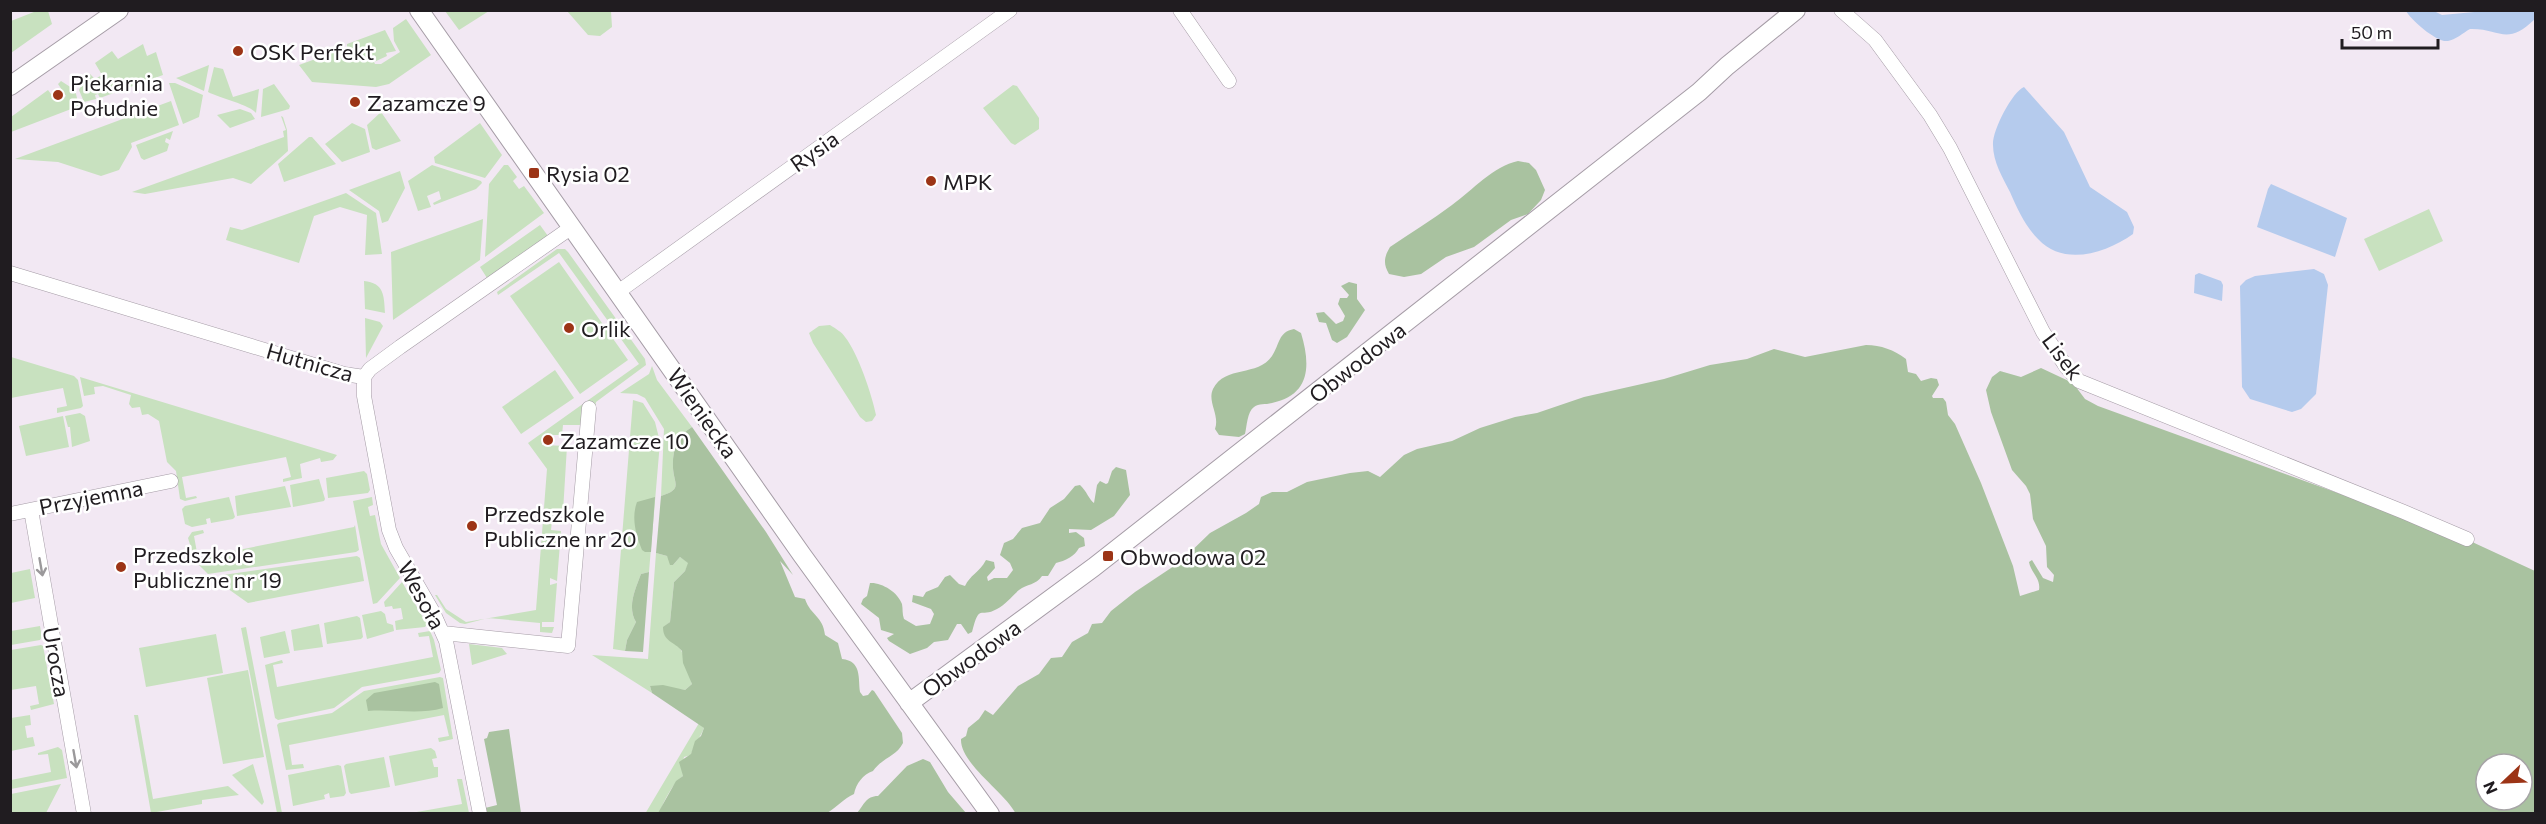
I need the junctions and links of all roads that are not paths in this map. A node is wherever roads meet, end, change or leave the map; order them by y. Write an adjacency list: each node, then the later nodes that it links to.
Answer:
1 (119, 10): 8 (street)
2 (419, 10): 9 (street, Wieniecka)
3 (1010, 10): 11 (street, Rysia)
4 (1180, 10): 7 (street)
5 (1796, 10): 19 (street, Obwodowa)
6 (1841, 10): 17 (street, Lisek)
7 (1229, 81)
8 (10, 86)
9 (572, 227): 11 (street, Wieniecka); 12 (street, Hutnicza)
10 (10, 273): 12 (street, Hutnicza)
11 (618, 292): 19 (street, Wieniecka)
12 (364, 377): 18 (street, Wesoła)
13 (589, 408): 18 (street)
14 (171, 481): 15 (street, Przyjemna)
15 (31, 510): 16 (street, Przyjemna); 20 (street, Urocza, one-way to 20)
16 (10, 514)
17 (2468, 540)
18 (443, 633): 21 (street, Wesoła)
19 (909, 703): 22 (street, Wieniecka)
20 (84, 813)
21 (480, 813)
22 (990, 813)

